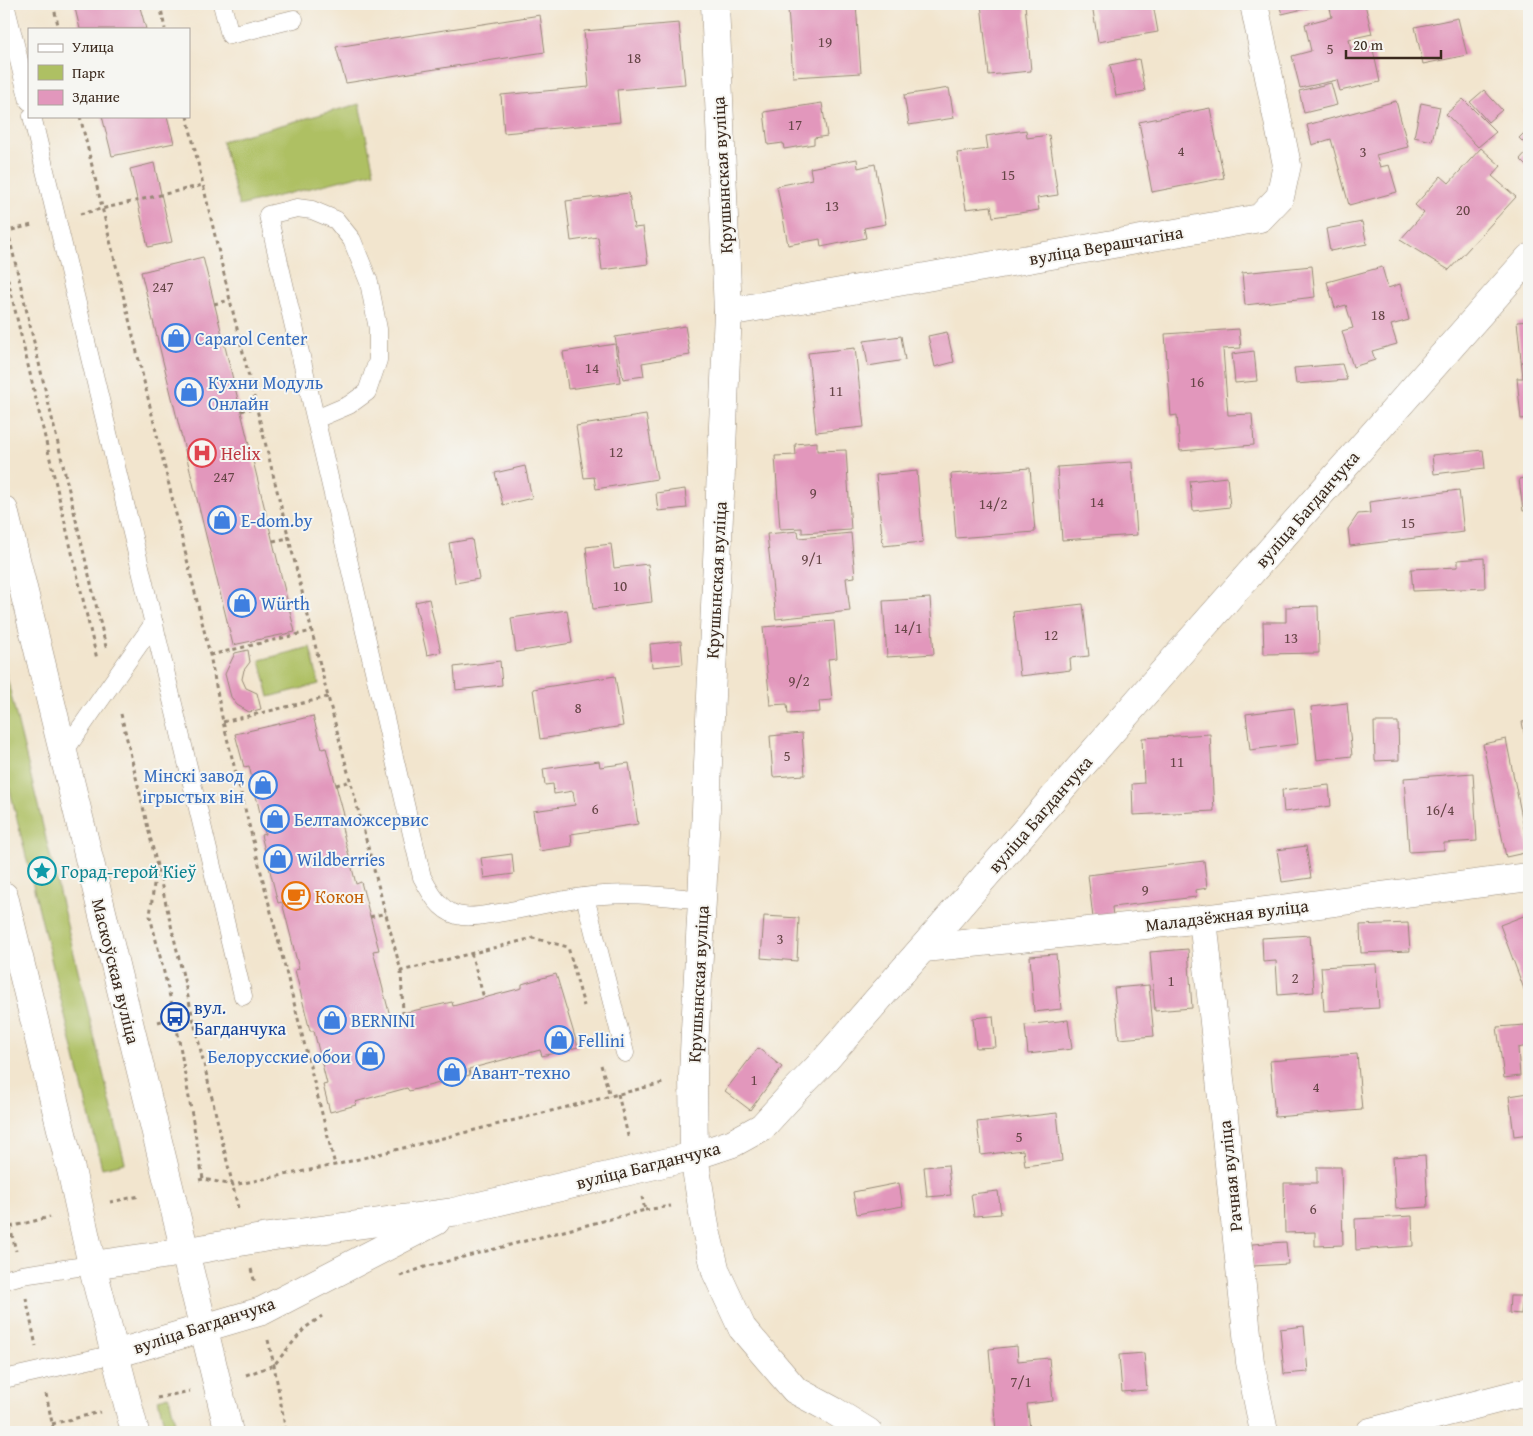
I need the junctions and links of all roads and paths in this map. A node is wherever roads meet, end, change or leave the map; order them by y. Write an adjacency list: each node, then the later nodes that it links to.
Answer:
1 (5, 4): 10 (lane)
2 (53, 4): 8 (path)
3 (160, 4): 9 (path)
4 (222, 4): 7 (lane)
5 (715, 4): 22 (street, Крушынская вуліца)
6 (1254, 4): 22 (street, вуліца Верашчагіна)
7 (294, 19)
8 (59, 28)
9 (166, 28)
10 (28, 97)
11 (32, 118): 16 (lane)
12 (80, 118): 15 (path)
13 (187, 118): 14 (path)
14 (203, 185): 15 (path); 20 (path)
15 (103, 208): 16 (path); 31 (path)
16 (57, 219): 17 (path); 29 (lane)
17 (4, 232)
18 (1529, 258): 47 (street, вуліца Багданчука)
19 (4, 263): 32 (path)
20 (230, 300): 21 (path); 23 (path)
21 (214, 304)
22 (728, 312): 42 (street, Крушынская вуліца)
23 (257, 407): 24 (path); 27 (path)
24 (240, 411)
25 (316, 420): 25 (lane); 41 (lane)
26 (4, 510): 35 (street, Маскоўская вуліца)
27 (289, 538): 28 (path); 30 (path)
28 (273, 541)
29 (154, 623): 32 (lane); 50 (lane)
30 (312, 631): 31 (path); 33 (path)
31 (210, 655): 34 (path)
32 (105, 692): 35 (lane)
33 (328, 697): 34 (path); 36 (path)
34 (224, 722): 57 (path)
35 (63, 753): 59 (street, Маскоўская вуліца)
36 (351, 781): 37 (path); 43 (path)
37 (336, 785)
38 (156, 864): 57 (path)
39 (1529, 877): 45 (street, Маладзёжная вуліца)
40 (4, 896): 61 (street)
41 (585, 897): 42 (lane); 53 (lane)
42 (702, 900): 54 (street, Крушынская вуліца)
43 (386, 913): 44 (path); 49 (path)
44 (370, 917)
45 (1203, 919): 47 (street, Маладзёжная вуліца); 82 (street, Рачная вуліца)
46 (568, 947): 48 (path)
47 (924, 948): 56 (street, вуліца Багданчука)
48 (471, 953): 49 (path); 51 (path)
49 (401, 971): 52 (path)
50 (243, 996)
51 (484, 998)
52 (403, 1013)
53 (625, 1054)
54 (693, 1076): 55 (path); 56 (street, Крушынская вуліца)
55 (618, 1094): 57 (path); 58 (path)
56 (694, 1156): 58 (street, вуліца Багданчука); 81 (street)
57 (335, 1164)
58 (636, 1170): 62 (street, вуліца Багданчука); 67 (path)
59 (170, 1190): 61 (path); 64 (street, Маскоўская вуліца)
60 (4, 1203): 63 (path)
61 (80, 1209): 63 (path); 65 (street)
62 (453, 1212): 64 (street, вуліца Багданчука); 70 (street, вуліца Багданчука)
63 (10, 1228): 66 (path)
64 (184, 1252): 65 (street, вуліца Багданчука); 70 (street, Маскоўская вуліца)
65 (92, 1265): 66 (lane); 71 (street)
66 (22, 1275): 68 (lane); 72 (path)
67 (397, 1277)
68 (4, 1280)
69 (329, 1312): 74 (path)
70 (203, 1329): 71 (street, вуліца Багданчука); 74 (street, Маскоўская вуліца)
71 (115, 1354): 72 (lane); 76 (street)
72 (42, 1371): 73 (lane); 77 (path)
73 (4, 1379)
74 (217, 1384): 76 (path); 80 (street, Маскоўская вуліца)
75 (1529, 1390): 83 (street)
76 (128, 1405): 77 (path); 79 (street)
77 (52, 1424): 78 (path)
78 (54, 1432)
79 (135, 1432)
80 (229, 1432)
81 (868, 1432)
82 (1264, 1432)
83 (1370, 1432)

